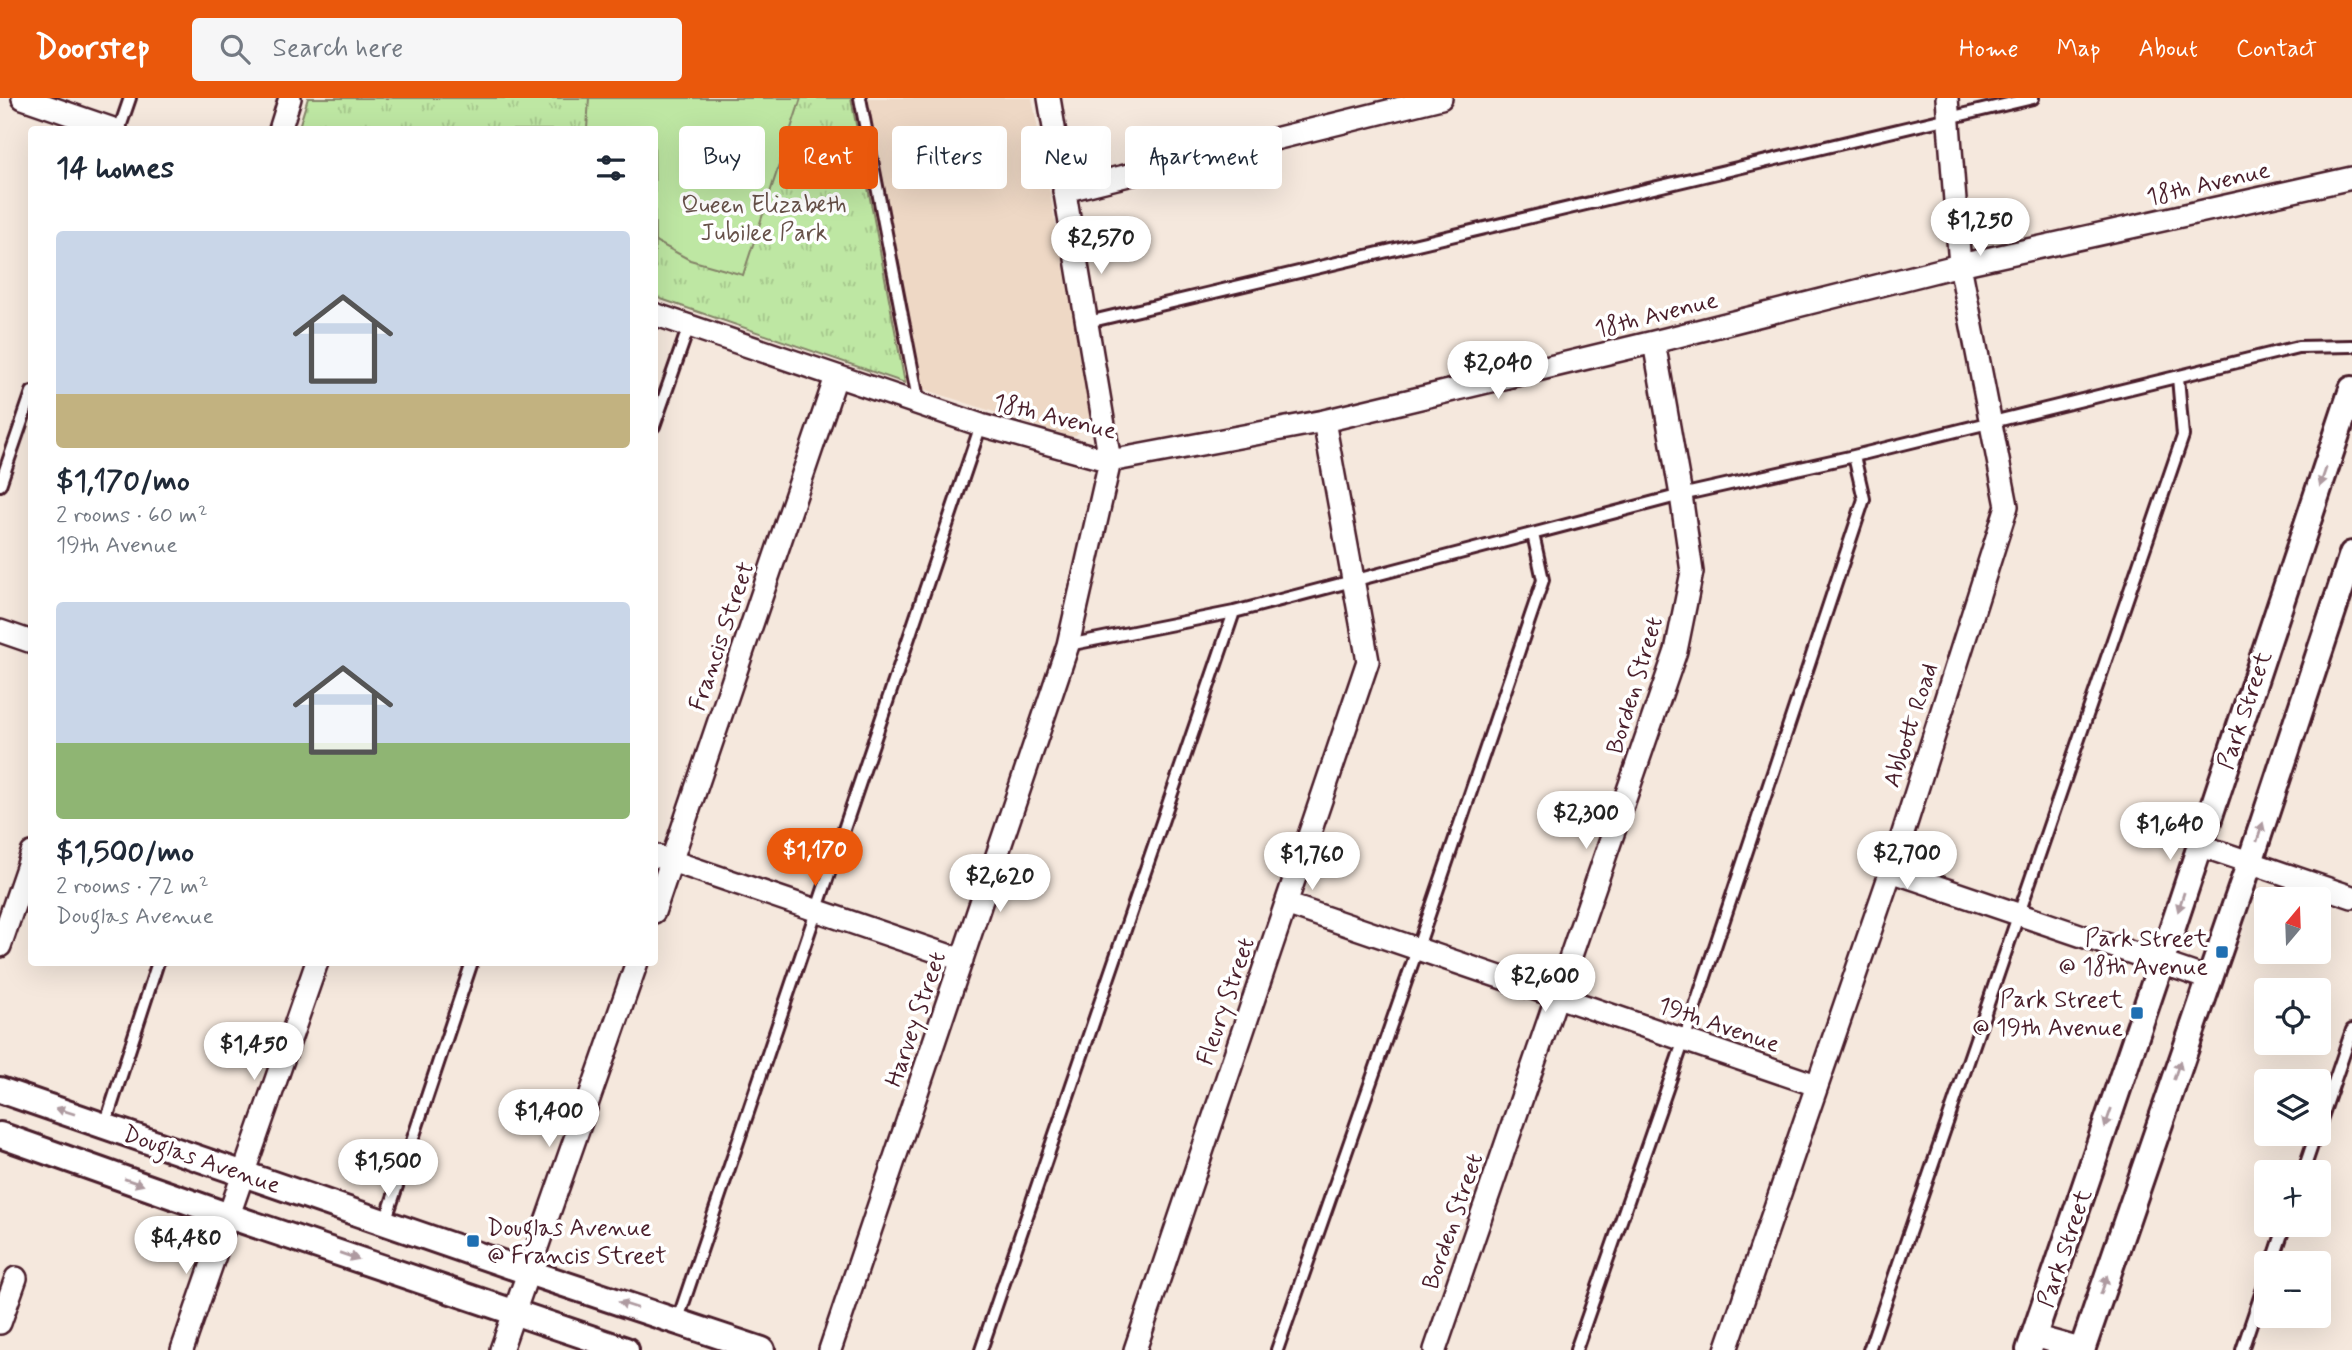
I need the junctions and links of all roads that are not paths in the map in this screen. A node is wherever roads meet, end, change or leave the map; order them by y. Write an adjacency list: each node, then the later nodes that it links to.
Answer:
1 (23, 98): 9 (street)
2 (130, 98): 10 (lane)
3 (290, 98): 11 (street)
4 (860, 98): 24 (lane)
5 (1049, 98): 13 (street)
6 (1441, 98): 13 (street)
7 (2034, 98): 8 (lane)
8 (1948, 108): 14 (street, Abbott Road); 16 (lane)
9 (106, 126)
10 (120, 126)
11 (280, 126)
12 (2352, 177): 14 (street, 18th Avenue)
13 (1064, 191): 16 (street)
14 (1960, 265): 18 (street, 18th Avenue); 27 (street, Abbott Road)
15 (658, 315): 17 (street, 18th Avenue)
16 (1088, 322): 30 (street)
17 (689, 326): 20 (street, 18th Avenue); 25 (lane)
18 (1654, 342): 26 (street, 18th Avenue); 32 (street, Borden Street)
19 (2352, 346): 21 (lane)
20 (836, 377): 24 (street, 18th Avenue); 41 (street, Francis Street)
21 (2178, 377): 27 (lane); 49 (lane)
22 (2352, 389): 40 (street, Park Street, one-way to 40)
23 (28, 404): 31 (lane)
24 (919, 404): 28 (street, 18th Avenue)
25 (658, 415)
26 (1324, 421): 30 (street, 18th Avenue); 35 (street, Fleury Street)
27 (1992, 422): 29 (lane); 44 (street, Abbott Road)
28 (981, 425): 30 (street, 18th Avenue); 48 (lane)
29 (1854, 456): 32 (lane); 61 (lane)
30 (1110, 461): 39 (street, Harvey Street)
31 (0, 485)
32 (1681, 495): 33 (lane); 59 (street, Borden Street)
33 (1533, 534): 35 (lane); 51 (lane)
34 (2352, 554): 42 (street, Park Street, one-way to 34)
35 (1352, 581): 36 (lane); 47 (street, Fleury Street)
36 (1234, 612): 39 (lane); 82 (lane)
37 (0, 631): 38 (street)
38 (28, 641)
39 (1068, 645): 52 (street, Harvey Street)
40 (2199, 845): 42 (street); 53 (street, Park Street, one-way to 53)
41 (663, 858): 45 (street, Francis Street); 48 (street)
42 (2250, 862): 46 (street); 58 (street, Park Street)
43 (28, 865): 50 (street)
44 (1891, 871): 49 (street); 62 (street, Abbott Road)
45 (658, 888)
46 (2352, 897)
47 (1286, 904): 51 (street, 19th Avenue); 83 (street, Fleury Street)
48 (816, 910): 52 (street); 74 (lane)
49 (2017, 915): 53 (street); 88 (lane)
50 (0, 946)
51 (1417, 950): 59 (street, 19th Avenue); 84 (lane)
52 (962, 960): 81 (street, Harvey Street)
53 (2161, 962): 58 (street); 76 (street, Park Street, one-way to 76)
54 (157, 966): 65 (lane)
55 (316, 966): 67 (street)
56 (471, 966): 69 (lane)
57 (636, 966): 70 (street)
58 (2209, 979): 89 (street, Park Street, one-way to 58)
59 (1558, 996): 61 (street, 19th Avenue); 85 (street, Borden Street)
60 (2352, 1030): 64 (lane)
61 (1684, 1040): 62 (street, 19th Avenue); 86 (lane)
62 (1816, 1085): 87 (street, Abbott Road)
63 (0, 1090): 65 (street, Douglas Avenue, one-way to 63)
64 (2331, 1091)
65 (105, 1125): 67 (street, Douglas Avenue)
66 (0, 1135): 68 (street, Douglas Avenue, one-way to 68)
67 (245, 1174): 68 (street); 69 (street, Douglas Avenue)
68 (229, 1216): 72 (street, Douglas Avenue, one-way to 72); 77 (street)
69 (385, 1222): 70 (street, Douglas Avenue)
70 (528, 1272): 72 (street); 74 (street, Douglas Avenue, one-way to 70)
71 (16, 1278): 75 (street)
72 (514, 1312): 78 (street); 79 (street, Douglas Avenue)
73 (2254, 1314): 90 (lane)
74 (677, 1322): 80 (street, Douglas Avenue)
75 (0, 1323)
76 (2031, 1343): 89 (street)
77 (182, 1350)
78 (501, 1350)
79 (626, 1350)
80 (762, 1350)
81 (830, 1350)
82 (981, 1350)
83 (1135, 1350)
84 (1277, 1350)
85 (1435, 1350)
86 (1576, 1350)
87 (1726, 1350)
88 (1869, 1350)
89 (2082, 1350)
90 (2242, 1350)

